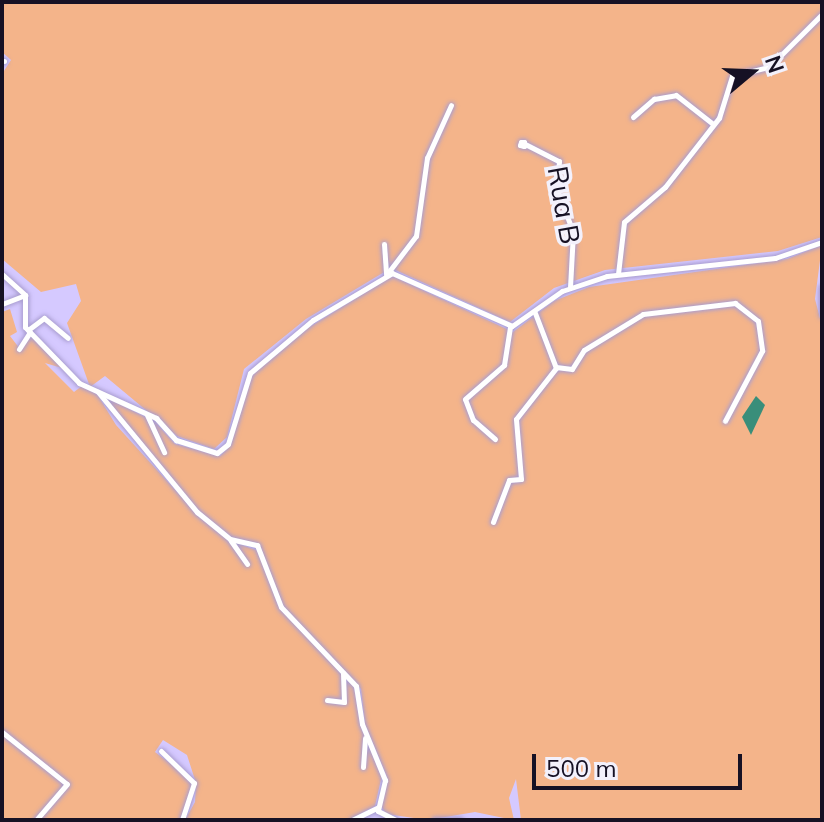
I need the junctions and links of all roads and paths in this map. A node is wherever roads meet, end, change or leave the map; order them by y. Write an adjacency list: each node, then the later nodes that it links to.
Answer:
1 (822, 14): 4 (street)
2 (451, 105): 10 (street)
3 (633, 117): 4 (street)
4 (713, 124): 9 (street)
5 (525, 144): 11 (street, Rua B)
6 (822, 242): 9 (street)
7 (384, 244): 10 (street)
8 (2, 274): 13 (street)
9 (618, 274): 11 (street)
10 (386, 276): 17 (street); 23 (street)
11 (570, 287): 15 (street)
12 (822, 287): 16 (street)
13 (24, 293): 14 (street); 18 (street)
14 (2, 304)
15 (535, 313): 17 (street); 21 (street)
16 (822, 315)
17 (510, 326): 25 (street)
18 (29, 331): 19 (street); 20 (street); 22 (street)
19 (68, 338)
20 (19, 349)
21 (556, 367): 24 (street); 27 (street)
22 (96, 392): 23 (street); 28 (street)
23 (146, 415): 26 (street)
24 (725, 421)
25 (495, 439)
26 (164, 452)
27 (493, 522)
28 (230, 540): 29 (street); 31 (street)
29 (247, 564)
30 (320, 629): 31 (street)
31 (312, 634): 32 (street)
32 (343, 672): 33 (street); 35 (street)
33 (327, 700)
34 (2, 732): 39 (street)
35 (364, 733): 37 (street); 38 (street)
36 (161, 751): 42 (street)
37 (363, 767)
38 (377, 808): 40 (street); 43 (street)
39 (37, 818)
40 (391, 819)
41 (456, 819): 44 (street)
42 (182, 820)
43 (352, 820)
44 (434, 820)

